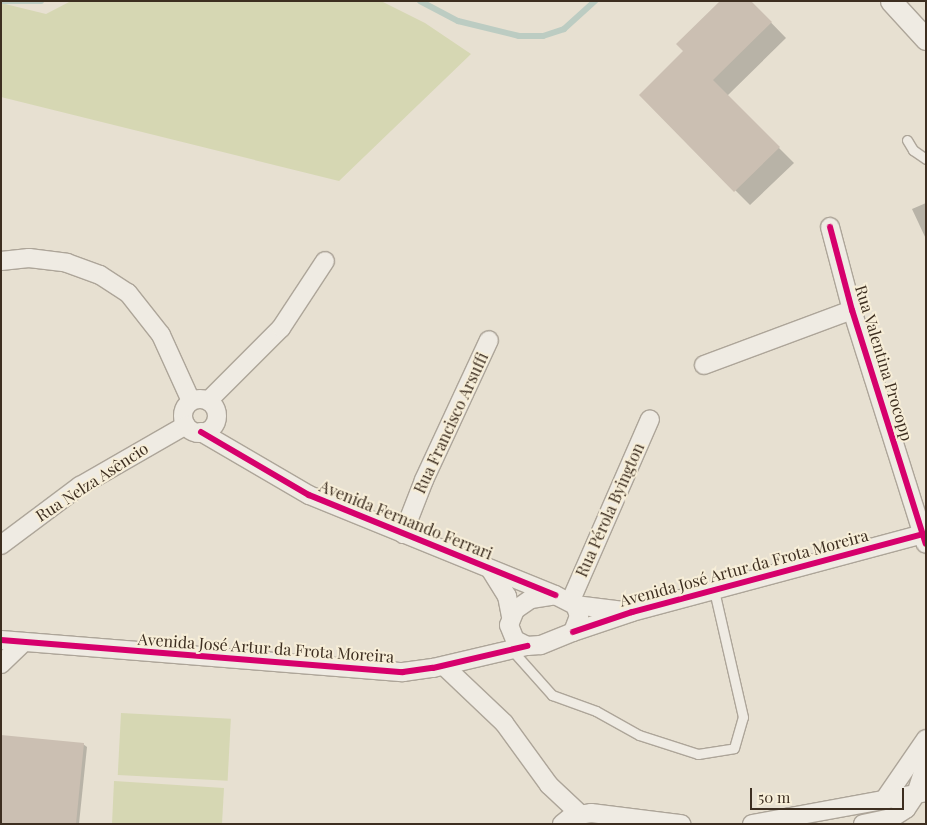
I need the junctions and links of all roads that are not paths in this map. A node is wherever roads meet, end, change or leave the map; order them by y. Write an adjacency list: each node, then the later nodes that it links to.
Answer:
1 (891, 1): 2 (street)
2 (926, 39)
3 (907, 140): 4 (lane)
4 (926, 160)
5 (830, 227): 8 (street, Rua Valentina Procopp)
6 (1, 261): 11 (street)
7 (324, 261): 11 (street)
8 (852, 310): 10 (street); 17 (street, Rua Valentina Procopp)
9 (490, 340): 16 (street, Rua Francisco Arsuffi)
10 (704, 365)
11 (200, 401): 13 (street); 14 (street)
12 (650, 419): 21 (street, Rua Pérola Byington)
13 (216, 420): 14 (street); 15 (street)
14 (194, 428): 15 (street, Avenida Fernando Ferrari); 18 (street, Rua Nelza Asêncio)
15 (251, 460): 16 (street, Avenida Fernando Ferrari)
16 (403, 534): 19 (street, Avenida Fernando Ferrari)
17 (924, 539): 20 (street, Avenida José Artur da Frota Moreira)
18 (1, 545)
19 (490, 569): 21 (street, Avenida Fernando Ferrari); 23 (street, Avenida Fernando Ferrari)
20 (714, 590): 22 (street, Avenida José Artur da Frota Moreira); 27 (lane)
21 (567, 600): 22 (street, Avenida José Artur da Frota Moreira); 23 (street); 24 (street)
22 (632, 612): 24 (street, Avenida José Artur da Frota Moreira)
23 (510, 621): 27 (street); 28 (street, Avenida José Artur da Frota Moreira)
24 (573, 632): 27 (street)
25 (1, 640): 26 (street, Avenida José Artur da Frota Moreira)
26 (23, 643): 29 (street); 30 (street, Avenida José Artur da Frota Moreira)
27 (519, 647): 28 (street, Avenida José Artur da Frota Moreira)
28 (467, 659): 30 (street, Avenida José Artur da Frota Moreira)
29 (1, 664)
30 (444, 666): 33 (street)
31 (926, 740): 35 (street)
32 (926, 764): 34 (street)
33 (549, 785): 36 (street); 37 (street)
34 (921, 793): 35 (street); 40 (street)
35 (884, 800): 39 (street)
36 (580, 814): 37 (street); 38 (street)
37 (561, 824)
38 (681, 824)
39 (752, 824)
40 (863, 824)

